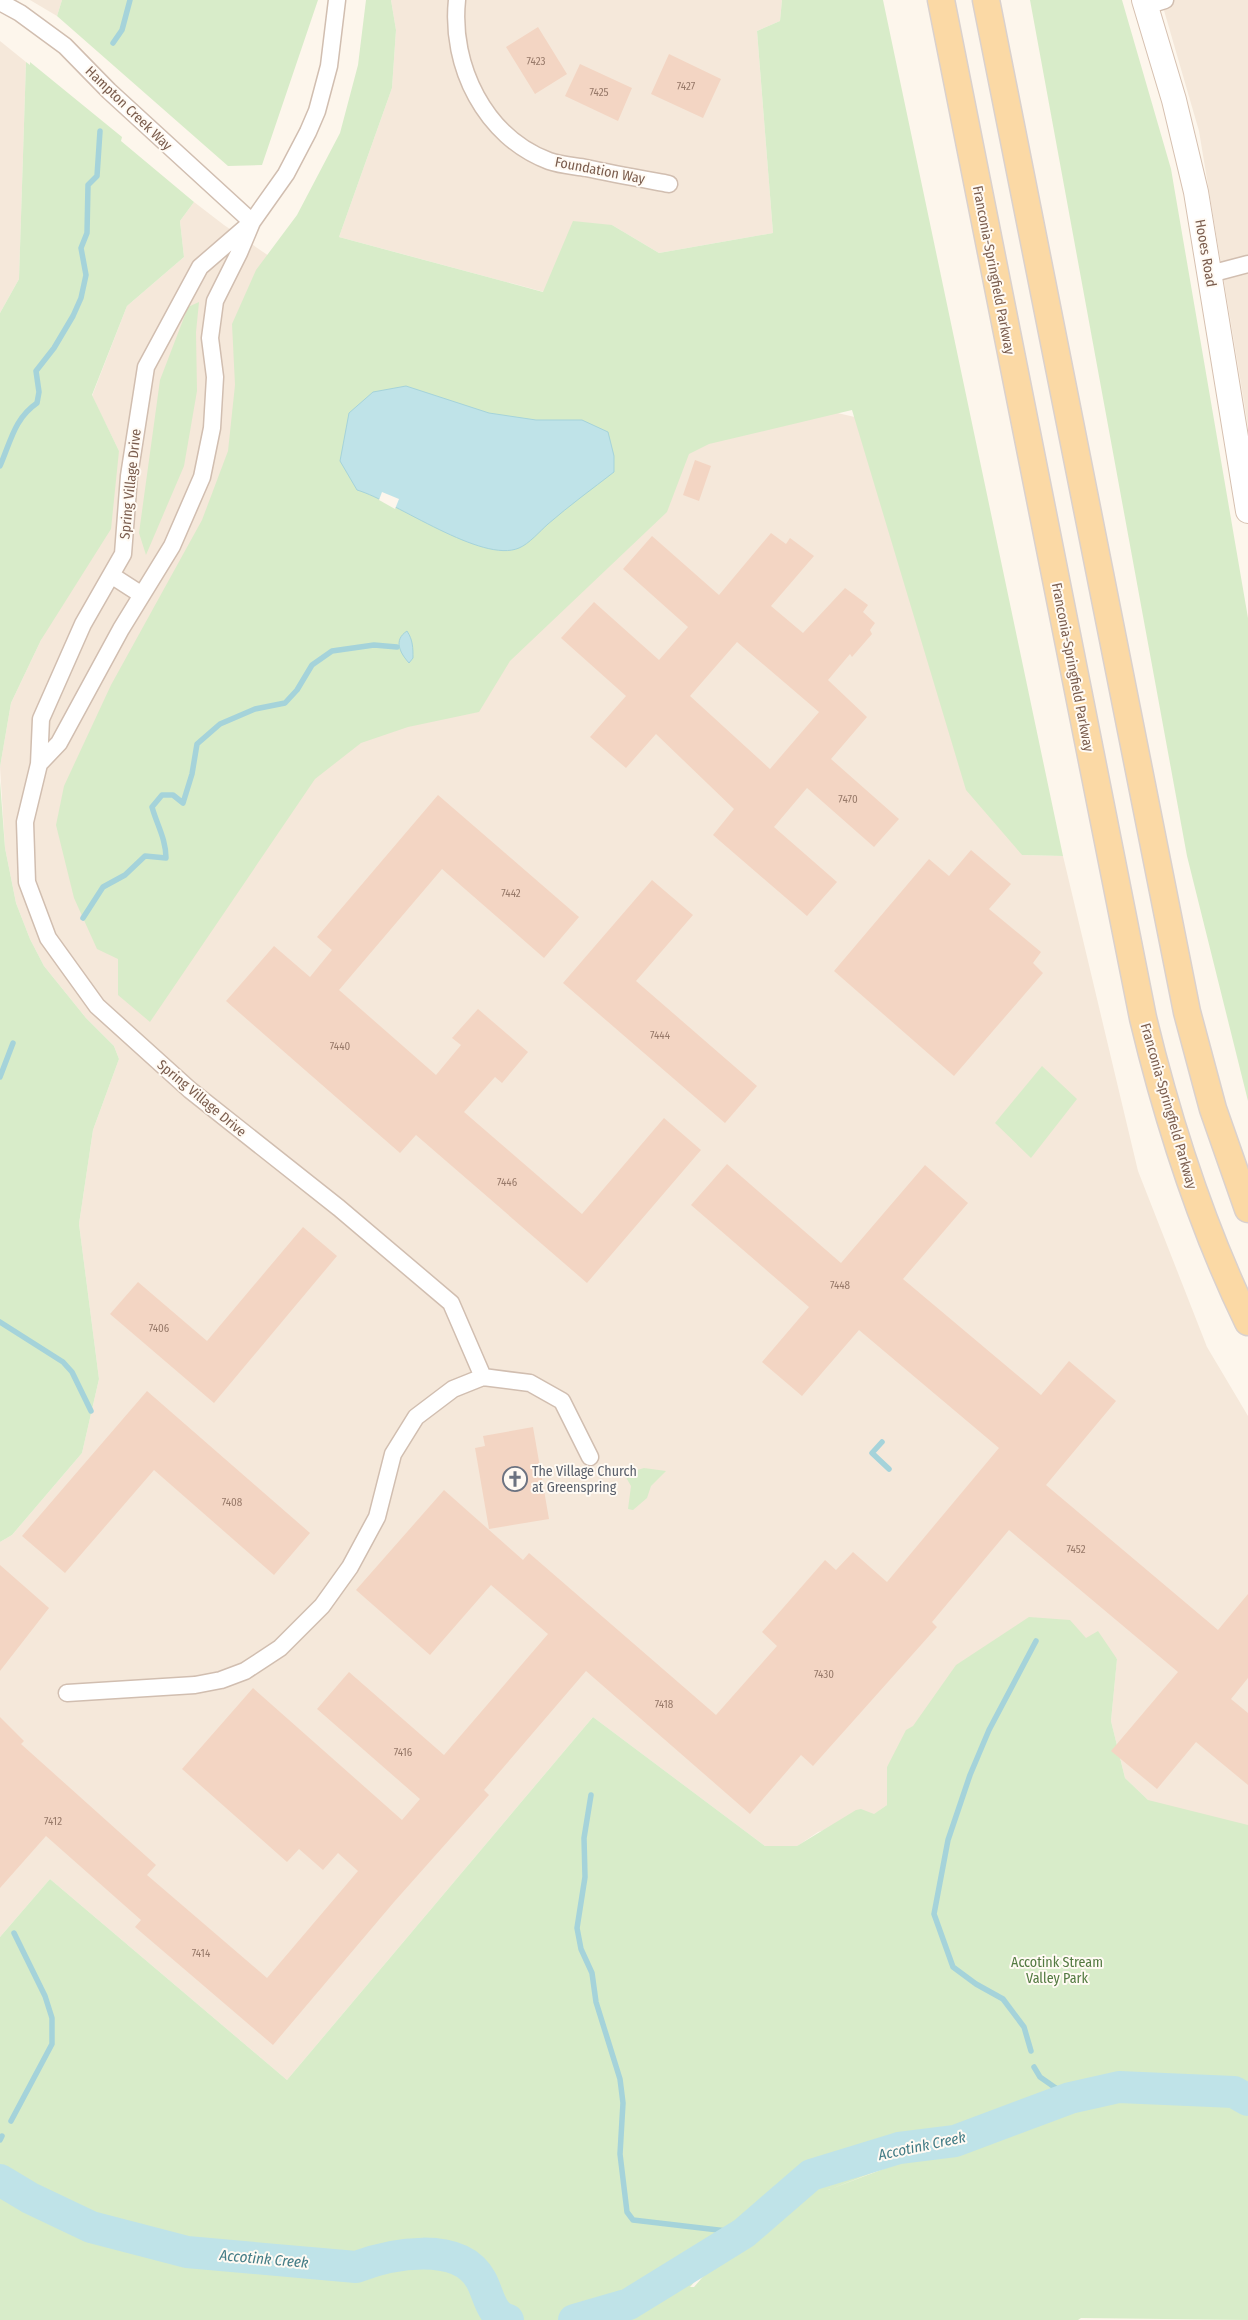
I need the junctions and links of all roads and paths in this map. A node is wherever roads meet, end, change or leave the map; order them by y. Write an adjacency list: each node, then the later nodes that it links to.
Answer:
1 (337, 0): 8 (street, Spring Village Drive)
2 (457, 0): 7 (street, Foundation Way)
3 (941, 0): 16 (main road, Franconia-Springfield Parkway)
4 (986, 0): 15 (main road)
5 (0, 2): 8 (street, Hampton Creek Way)
6 (1152, 2): 10 (street, Hooes Road)
7 (669, 184)
8 (252, 222): 12 (street, Spring Village Drive); 13 (street, Spring Village Drive)
9 (1248, 264): 10 (street)
10 (1210, 274): 11 (street, Hooes Road)
11 (1248, 512)
12 (111, 575): 13 (street); 14 (street, Spring Village Drive)
13 (142, 595): 14 (street, Spring Village Drive)
14 (38, 764): 17 (street, Spring Village Drive)
15 (1248, 1209)
16 (1248, 1322)
17 (483, 1377): 18 (street); 19 (street)
18 (590, 1457)
19 (67, 1693)

